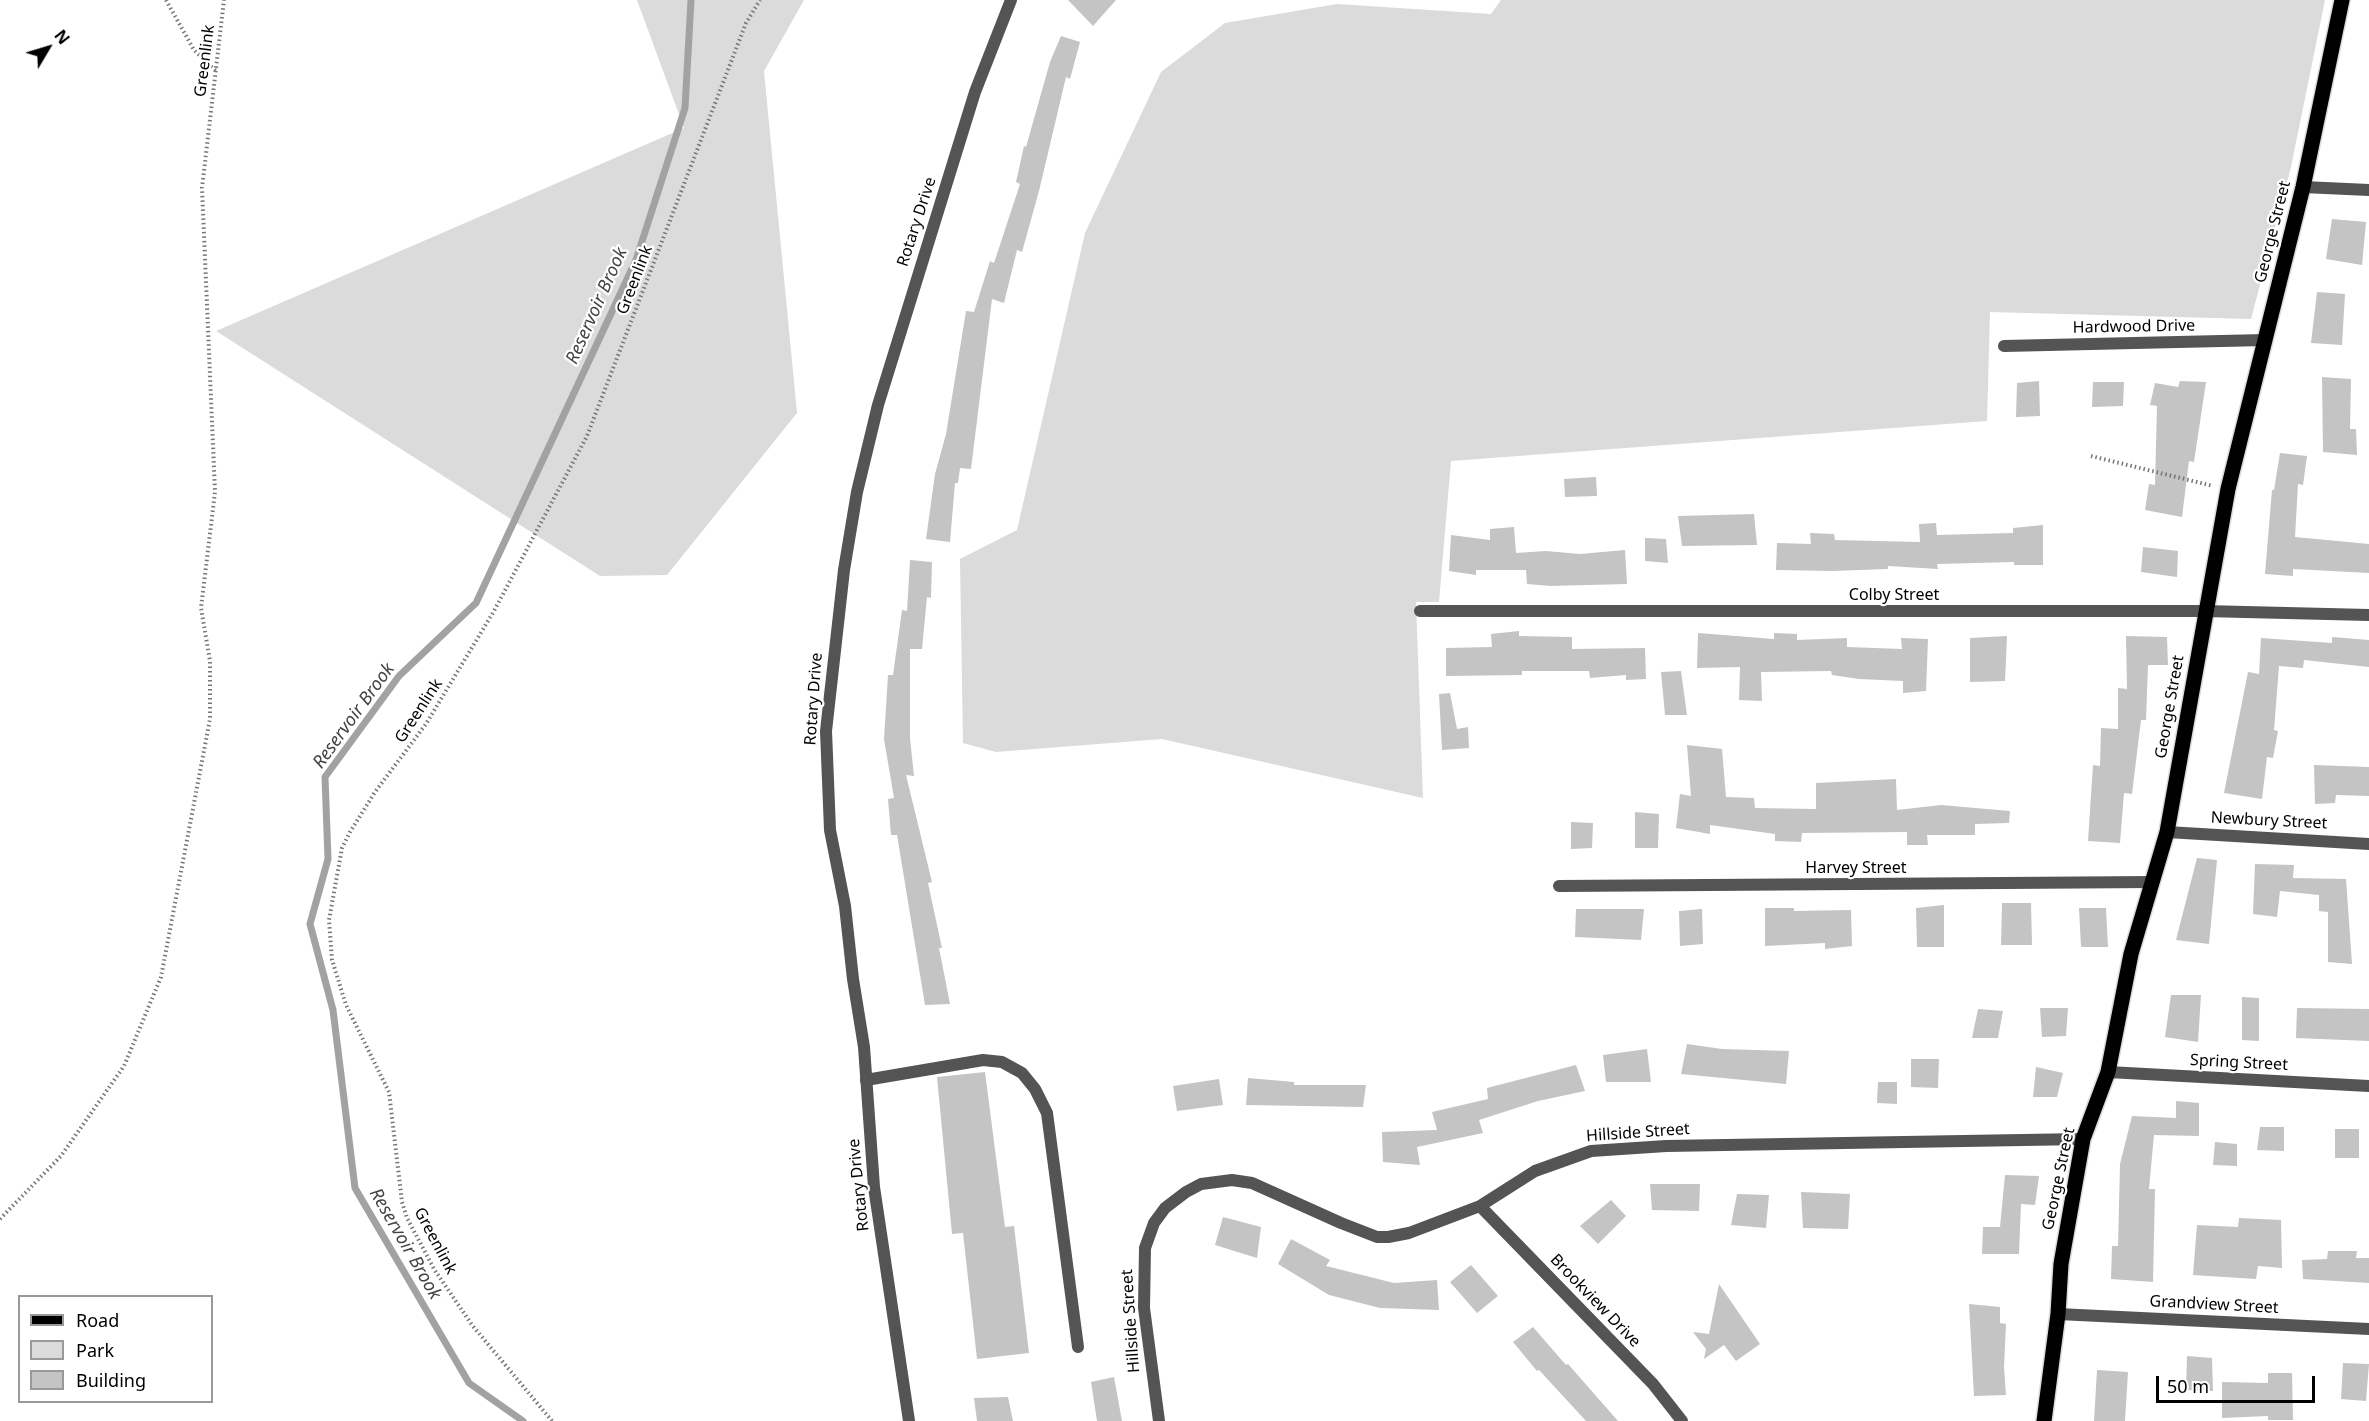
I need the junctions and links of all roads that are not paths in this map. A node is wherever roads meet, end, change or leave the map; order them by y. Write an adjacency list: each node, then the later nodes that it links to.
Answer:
1 (1011, 0): 15 (street, Rotary Drive)
2 (2342, 0): 3 (main road, George Street)
3 (2303, 187): 4 (street); 5 (main road, George Street)
4 (2369, 190)
5 (2265, 340): 6 (street, Hardwood Drive); 8 (main road, George Street)
6 (2004, 346)
7 (1420, 611): 8 (street, Colby Street)
8 (2204, 611): 9 (street, Colby Street); 10 (main road, George Street)
9 (2369, 615)
10 (2167, 832): 11 (street, Newbury Street); 12 (main road, George Street)
11 (2369, 844)
12 (2153, 882): 13 (street, Harvey Street); 14 (main road, George Street)
13 (1559, 886)
14 (2108, 1072): 16 (street, Spring Street); 17 (main road, George Street)
15 (866, 1080): 21 (street); 22 (street, Rotary Drive)
16 (2369, 1086)
17 (2083, 1139): 18 (street, Hillside Street); 19 (main road, George Street)
18 (1480, 1206): 23 (street, Hillside Street); 24 (street, Brookview Drive)
19 (2058, 1314): 20 (street, Grandview Street); 25 (main road, George Street)
20 (2369, 1329)
21 (1078, 1347)
22 (909, 1421)
23 (1158, 1421)
24 (1682, 1421)
25 (2044, 1421)

